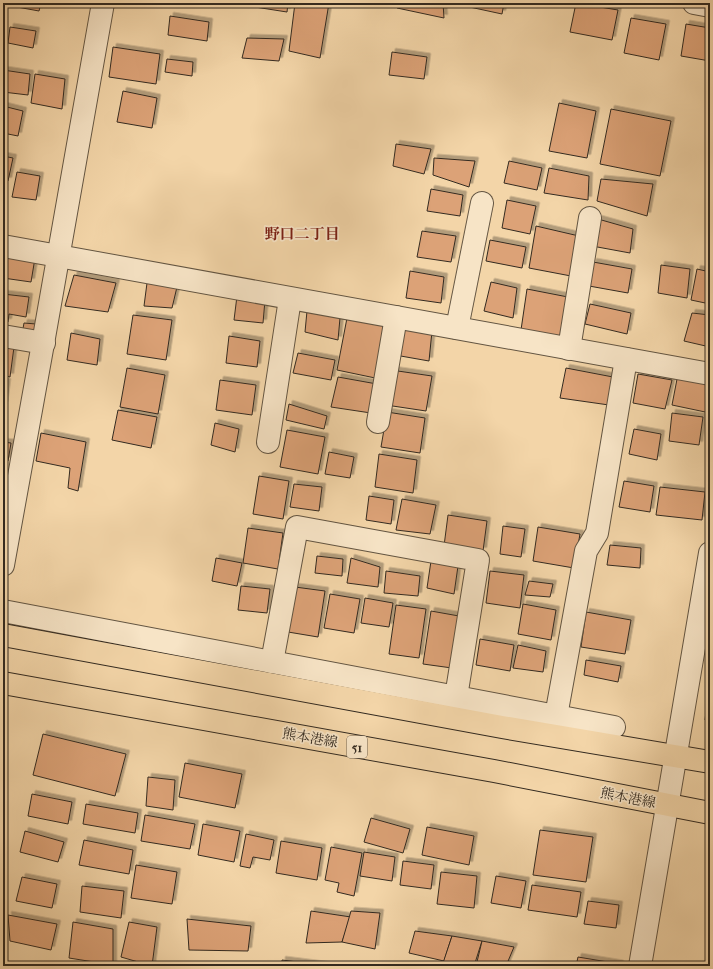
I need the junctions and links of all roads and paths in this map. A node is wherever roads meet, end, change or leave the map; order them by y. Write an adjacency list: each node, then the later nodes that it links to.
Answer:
1 (103, 3): 7 (street)
2 (694, 3): 3 (street)
3 (710, 6)
4 (482, 203): 10 (street)
5 (590, 218): 13 (street)
6 (3, 246): 7 (street)
7 (57, 257): 8 (street); 12 (street)
8 (290, 299): 9 (street); 17 (street)
9 (396, 317): 10 (street); 16 (street)
10 (457, 328): 13 (street)
11 (3, 336): 12 (street)
12 (44, 343): 19 (street)
13 (568, 349): 14 (street)
14 (626, 359): 15 (street); 26 (street)
15 (710, 374)
16 (378, 422)
17 (268, 442)
18 (710, 553): 20 (street)
19 (4, 554)
20 (706, 590): 28 (street)
21 (3, 611): 23 (street)
22 (3, 635): 28 (main road)
23 (272, 662): 25 (street); 25 (street)
24 (3, 683): 30 (main road, 熊本港線 / 51)
25 (456, 697): 26 (street)
26 (556, 716): 27 (street)
27 (614, 727)
28 (676, 756): 29 (main road); 30 (street)
29 (710, 762)
30 (667, 805): 31 (main road, 熊本港線 / 51); 32 (street)
31 (710, 813)
32 (640, 966)

